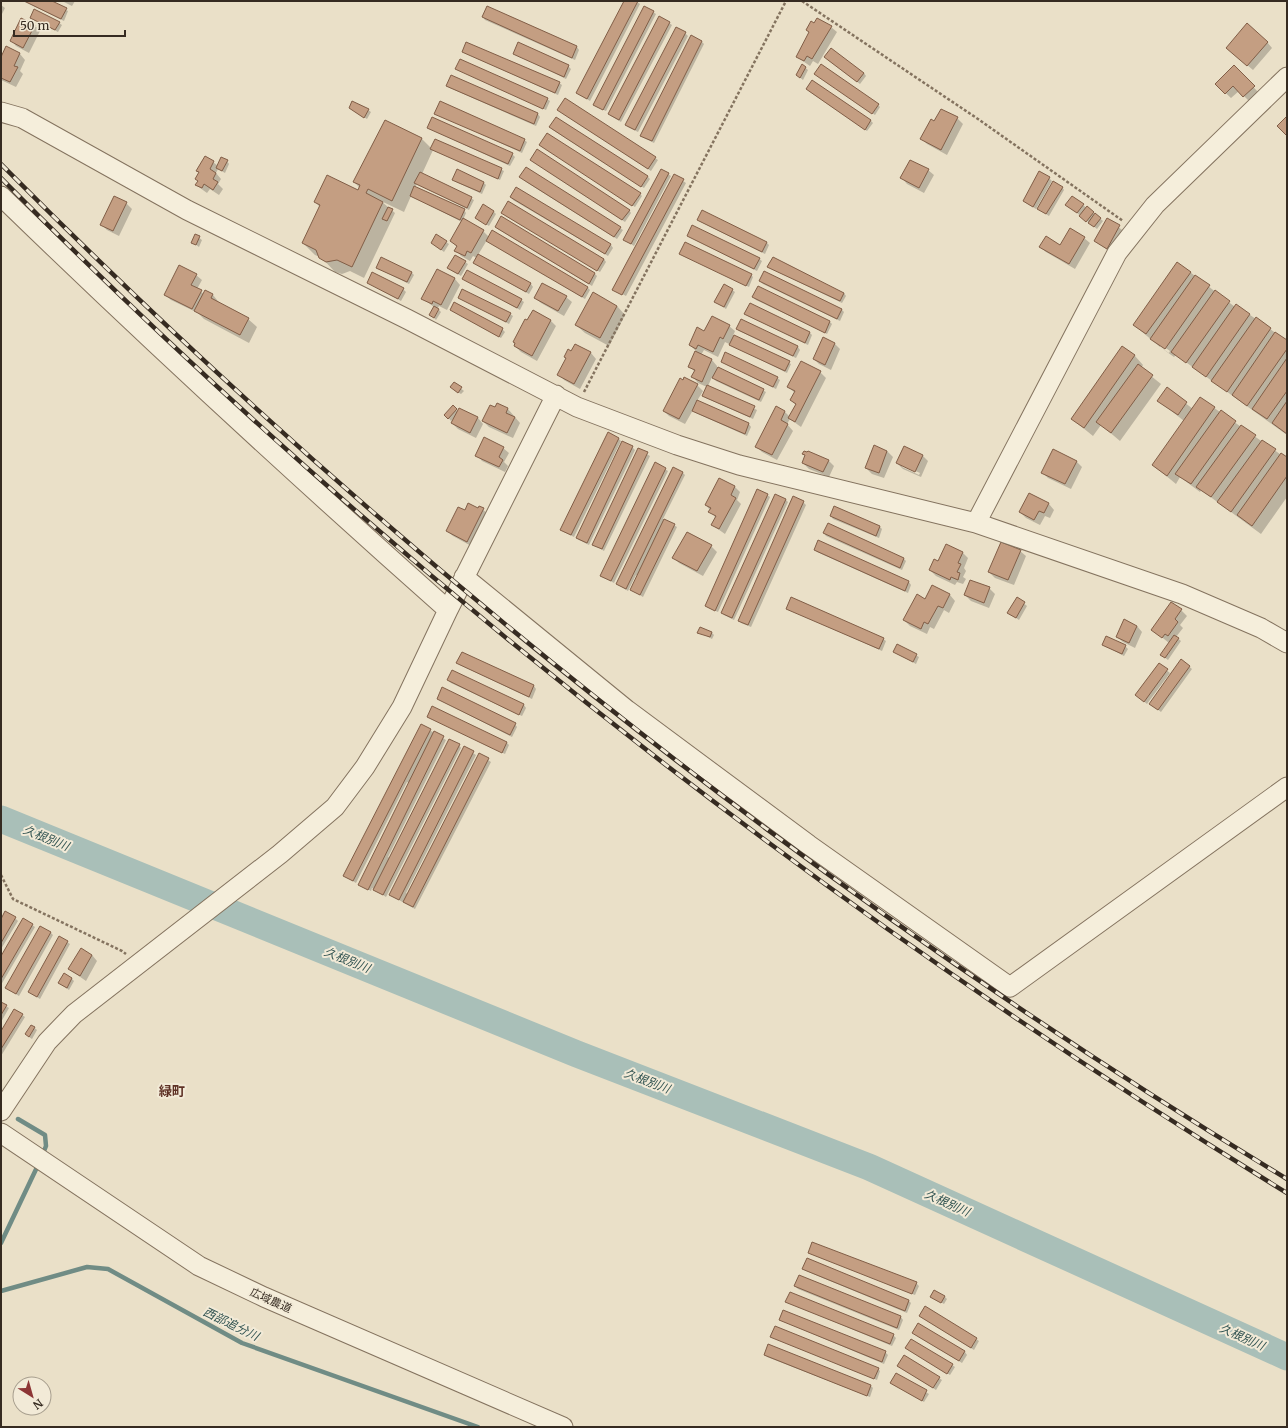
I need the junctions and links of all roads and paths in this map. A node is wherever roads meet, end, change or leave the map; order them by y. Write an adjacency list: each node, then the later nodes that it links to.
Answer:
1 (786, 1): 8 (path)
2 (802, 1): 6 (path)
3 (1287, 77): 6 (street)
4 (1, 112): 7 (street)
5 (1, 196): 11 (street)
6 (1134, 229): 9 (street)
7 (556, 395): 8 (street); 10 (street)
8 (577, 407): 9 (street)
9 (976, 523): 12 (street)
10 (464, 577): 11 (street); 13 (street)
11 (448, 610): 15 (street)
12 (1287, 643)
13 (1287, 787)
14 (1, 875): 15 (path)
15 (138, 965): 16 (street)
16 (1, 1112)
17 (1, 1133): 18 (street, 広域農道)
18 (563, 1427)

